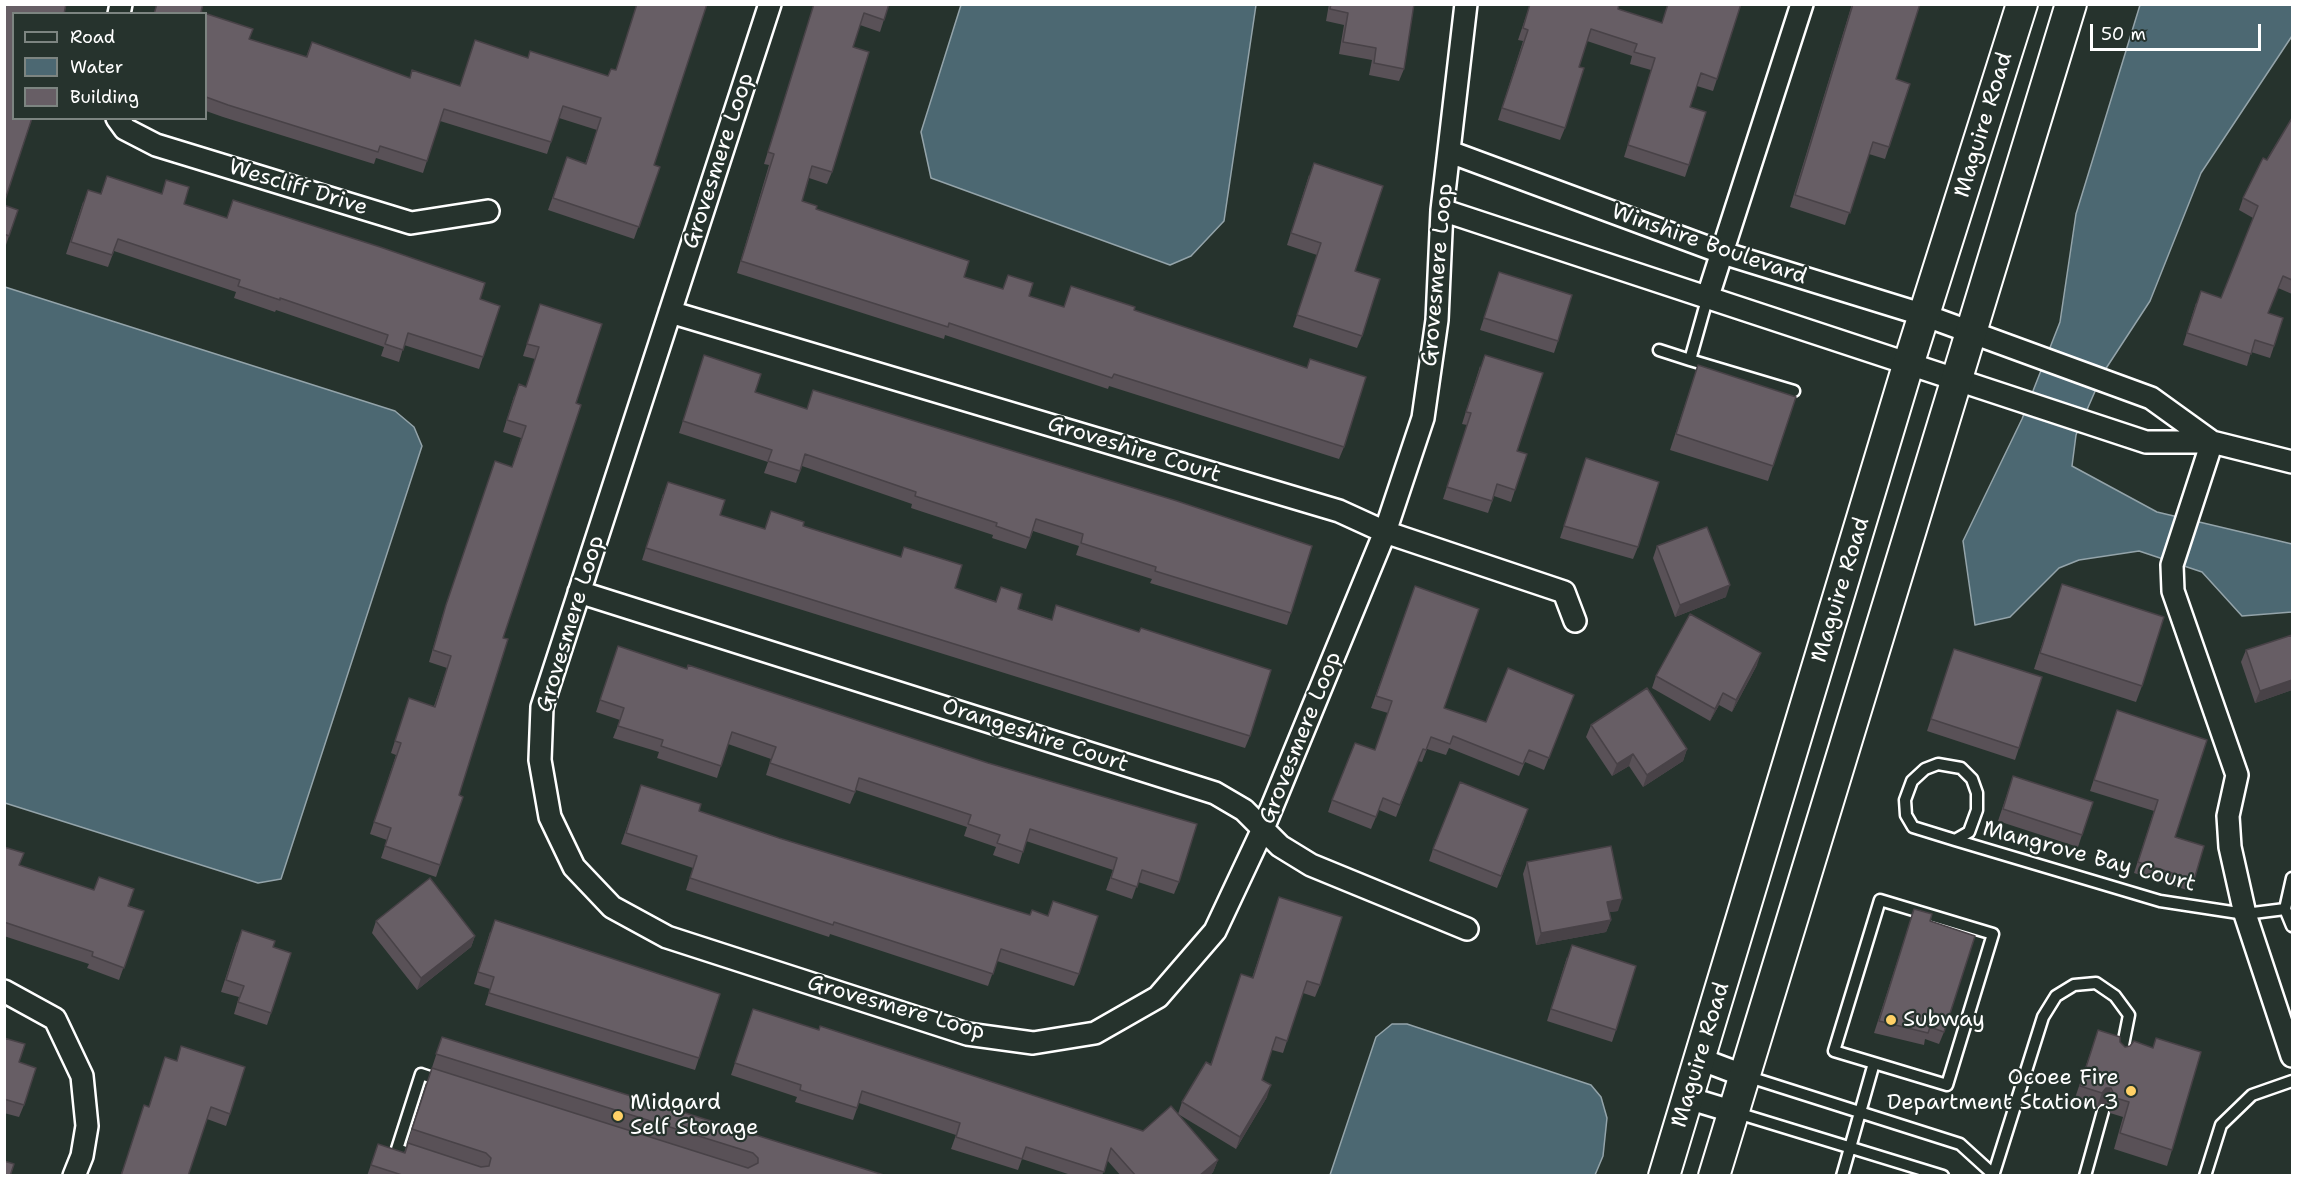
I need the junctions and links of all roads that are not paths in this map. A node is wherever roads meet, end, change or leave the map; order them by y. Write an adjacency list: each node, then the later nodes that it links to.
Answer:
1 (770, 4): 12 (street, Grovesmere Loop)
2 (1466, 4): 7 (street, Grovesmere Loop)
3 (1802, 4): 10 (street)
4 (2022, 4): 13 (main road, Maguire Road)
5 (2071, 4): 14 (main road)
6 (118, 120): 8 (street, Wescliff Drive)
7 (1450, 152): 9 (street, Grovesmere Loop); 10 (street, Winshire Boulevard)
8 (488, 210)
9 (1442, 210): 11 (street); 22 (street, Grovesmere Loop)
10 (1723, 253): 11 (street); 13 (street, Winshire Boulevard)
11 (1708, 296): 16 (lane); 17 (street)
12 (670, 312): 22 (street, Groveshire Court); 23 (street, Grovesmere Loop)
13 (1924, 315): 14 (street, Winshire Boulevard); 17 (main road, Maguire Road)
14 (1969, 332): 18 (main road); 20 (street, Winshire Boulevard)
15 (1659, 350): 16 (lane)
16 (1690, 360): 19 (lane)
17 (1909, 362): 18 (street); 35 (main road, Maguire Road)
18 (1955, 380): 20 (street); 37 (main road)
19 (1794, 391)
20 (2212, 442): 21 (street); 29 (street)
21 (2292, 462)
22 (1385, 532): 24 (street, Groveshire Court); 25 (street, Grovesmere Loop)
23 (579, 592): 25 (street, Orangeshire Court); 25 (street, Grovesmere Loop)
24 (1575, 621)
25 (1262, 831): 31 (street, Orangeshire Court)
26 (1955, 840): 26 (lane, Mangrove Bay Court); 29 (lane, Mangrove Bay Court)
27 (2292, 878): 28 (lane)
28 (2285, 909): 29 (lane, Mangrove Bay Court); 30 (lane)
29 (2245, 915): 34 (street)
30 (2292, 926)
31 (1467, 929)
32 (4, 991): 47 (street)
33 (2121, 1055): 46 (lane)
34 (2292, 1056)
35 (1700, 1059): 37 (street); 40 (main road, Maguire Road)
36 (1874, 1063): 36 (lane); 43 (lane)
37 (1745, 1076): 42 (main road); 43 (lane)
38 (2292, 1081): 53 (lane)
39 (454, 1084): 45 (lane)
40 (1688, 1098): 42 (street); 48 (main road, Maguire Road)
41 (2103, 1111): 52 (lane)
42 (1734, 1112): 44 (lane); 49 (main road)
43 (1860, 1112): 44 (lane); 46 (lane)
44 (1849, 1147): 50 (lane); 51 (lane)
45 (427, 1159)
46 (1991, 1175)
47 (74, 1176)
48 (1664, 1176)
49 (1714, 1176)
50 (1842, 1176)
51 (1943, 1176)
52 (2085, 1176)
53 (2205, 1176)

